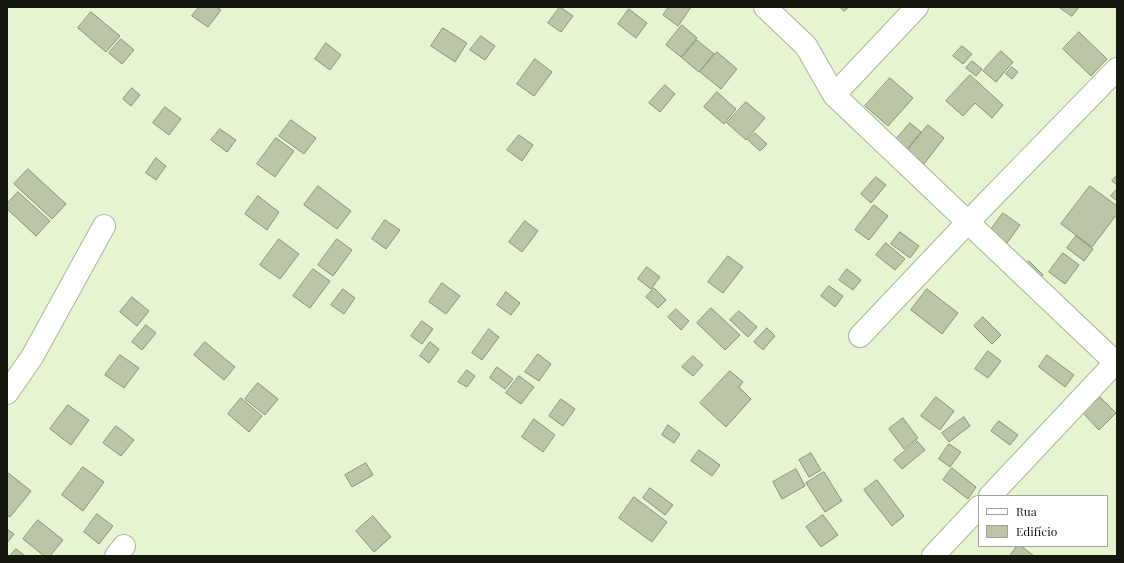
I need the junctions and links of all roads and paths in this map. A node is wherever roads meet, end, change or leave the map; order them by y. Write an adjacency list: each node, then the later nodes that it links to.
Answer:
1 (765, 7): 4 (street)
2 (917, 7): 4 (street)
3 (1117, 69): 5 (street)
4 (834, 95): 5 (street)
5 (968, 222): 7 (street); 8 (street)
6 (104, 226): 9 (street)
7 (860, 336)
8 (1116, 362): 10 (street)
9 (7, 393)
10 (991, 495)
11 (978, 509): 12 (street)
12 (933, 556)

